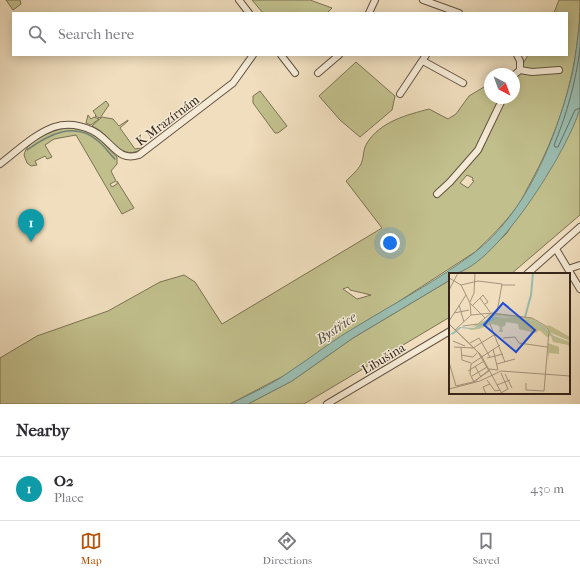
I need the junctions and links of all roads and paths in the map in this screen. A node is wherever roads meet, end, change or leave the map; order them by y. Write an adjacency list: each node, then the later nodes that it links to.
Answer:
1 (239, 0): 5 (street)
2 (375, 0): 6 (street)
3 (423, 0): 4 (street)
4 (447, 11)
5 (248, 12)
6 (369, 12)
7 (252, 56): 20 (street, K Mrazírnám)
8 (282, 56): 15 (street)
9 (338, 56): 16 (street)
10 (518, 56): 12 (street)
11 (425, 58): 17 (street); 18 (street)
12 (520, 68)
13 (520, 70): 14 (street)
14 (559, 70)
15 (295, 73)
16 (318, 73)
17 (463, 83)
18 (400, 94)
19 (500, 104): 21 (street)
20 (0, 164)
21 (437, 194)
22 (580, 227): 23 (street)
23 (556, 249): 25 (street); 26 (street)
24 (580, 265): 25 (street)
25 (568, 269): 27 (street)
26 (528, 273)
27 (580, 289)
28 (449, 332): 29 (street, Libušina)
29 (328, 404)

